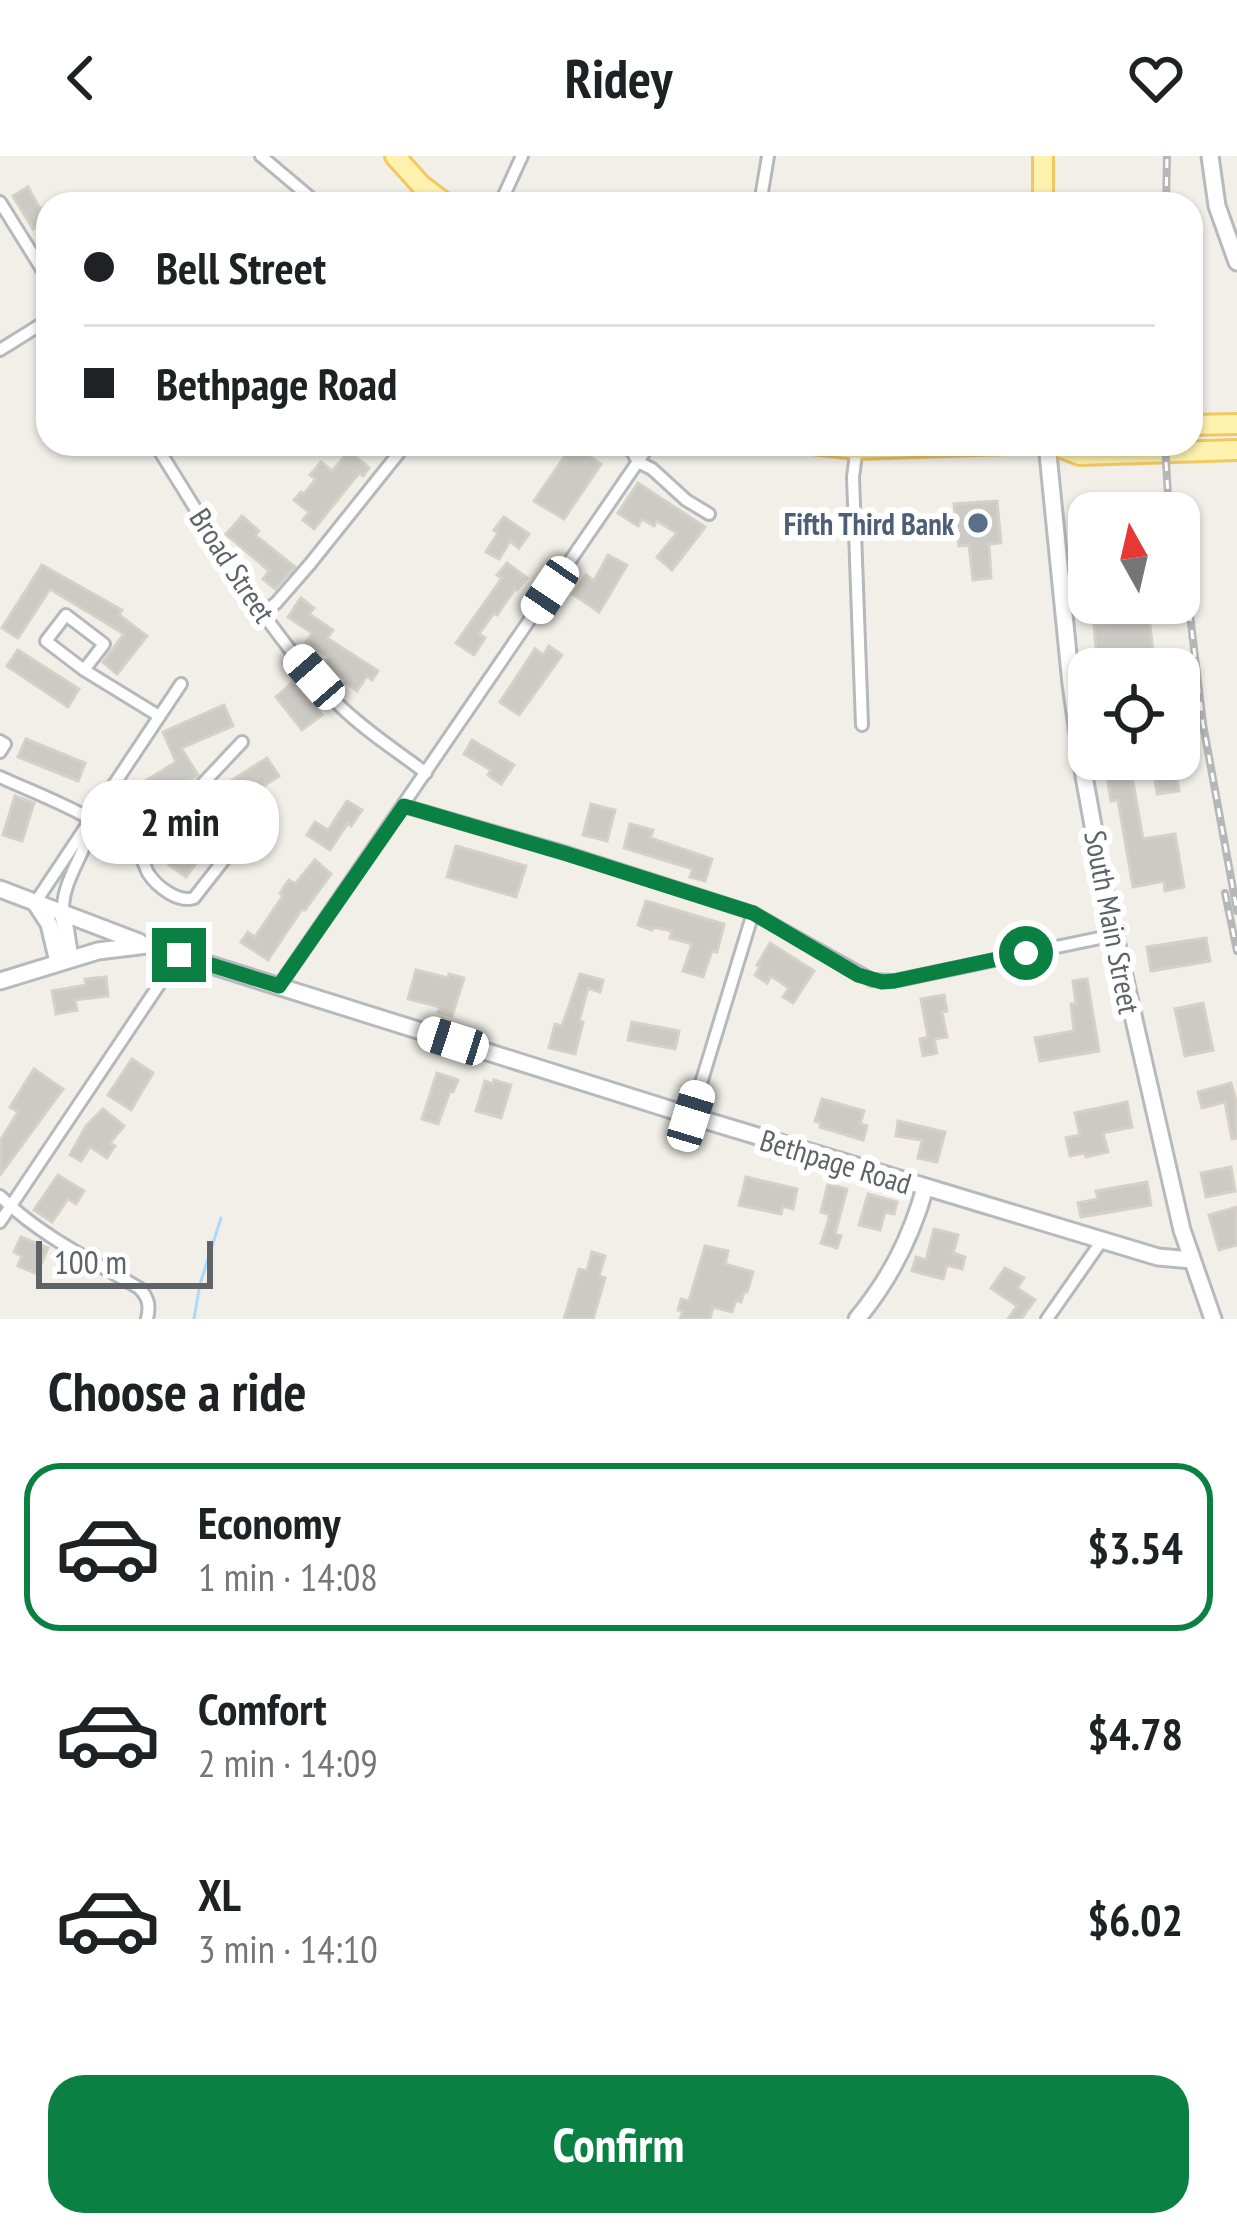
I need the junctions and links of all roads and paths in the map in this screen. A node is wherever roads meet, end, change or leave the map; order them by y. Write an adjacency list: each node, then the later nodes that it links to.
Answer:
1 (261, 156): 7 (street)
2 (394, 156): 8 (main road)
3 (522, 156): 9 (street)
4 (768, 156): 10 (street)
5 (1043, 156): 11 (main road)
6 (1210, 156): 14 (main road)
7 (304, 192)
8 (430, 192)
9 (506, 192)
10 (762, 192)
11 (1043, 192)
12 (0, 202): 13 (street)
13 (36, 259)
14 (1237, 262)
15 (36, 328): 16 (street)
16 (0, 350)
17 (1203, 424): 18 (main road)
18 (1237, 424)
19 (1237, 450): 20 (main road)
20 (1203, 451)
21 (163, 456): 29 (street, Broad Street)
22 (396, 456): 29 (street)
23 (635, 456): 27 (street)
24 (642, 456): 27 (street)
25 (856, 456): 33 (street)
26 (1050, 456): 47 (main road, South Main Street)
27 (638, 461): 28 (street); 37 (street)
28 (710, 514)
29 (264, 612): 37 (street, Broad Street)
30 (84, 670): 30 (street); 32 (street)
31 (181, 684): 32 (street)
32 (159, 716): 40 (street)
33 (862, 725)
34 (0, 742): 36 (street)
35 (242, 742): 42 (street)
36 (0, 752)
37 (426, 773): 39 (street)
38 (0, 777): 40 (street)
39 (404, 806): 45 (street); 52 (street)
40 (92, 818): 42 (street); 44 (street); 46 (street)
41 (241, 838): 42 (street)
42 (142, 859)
43 (0, 889): 44 (main road)
44 (35, 902): 46 (main road); 50 (main road)
45 (753, 913): 47 (street); 53 (street)
46 (63, 914): 48 (main road); 50 (main road)
47 (1114, 935): 59 (main road, South Main Street)
48 (147, 945): 49 (main road, Bethpage Road); 50 (main road, Bethpage Road)
49 (179, 955): 52 (main road, Bethpage Road); 56 (street)
50 (64, 960): 51 (main road, Bethpage Road)
51 (0, 981)
52 (279, 986): 53 (main road, Bethpage Road)
53 (691, 1116): 54 (main road, Bethpage Road)
54 (925, 1188): 58 (main road, Bethpage Road); 61 (main road)
55 (0, 1196): 56 (street)
56 (10, 1206): 57 (street); 60 (street)
57 (0, 1222)
58 (1103, 1240): 59 (main road, Bethpage Road); 62 (street)
59 (1192, 1260): 63 (main road, South Main Street)
60 (147, 1319)
61 (857, 1319)
62 (1047, 1319)
63 (1214, 1319)

